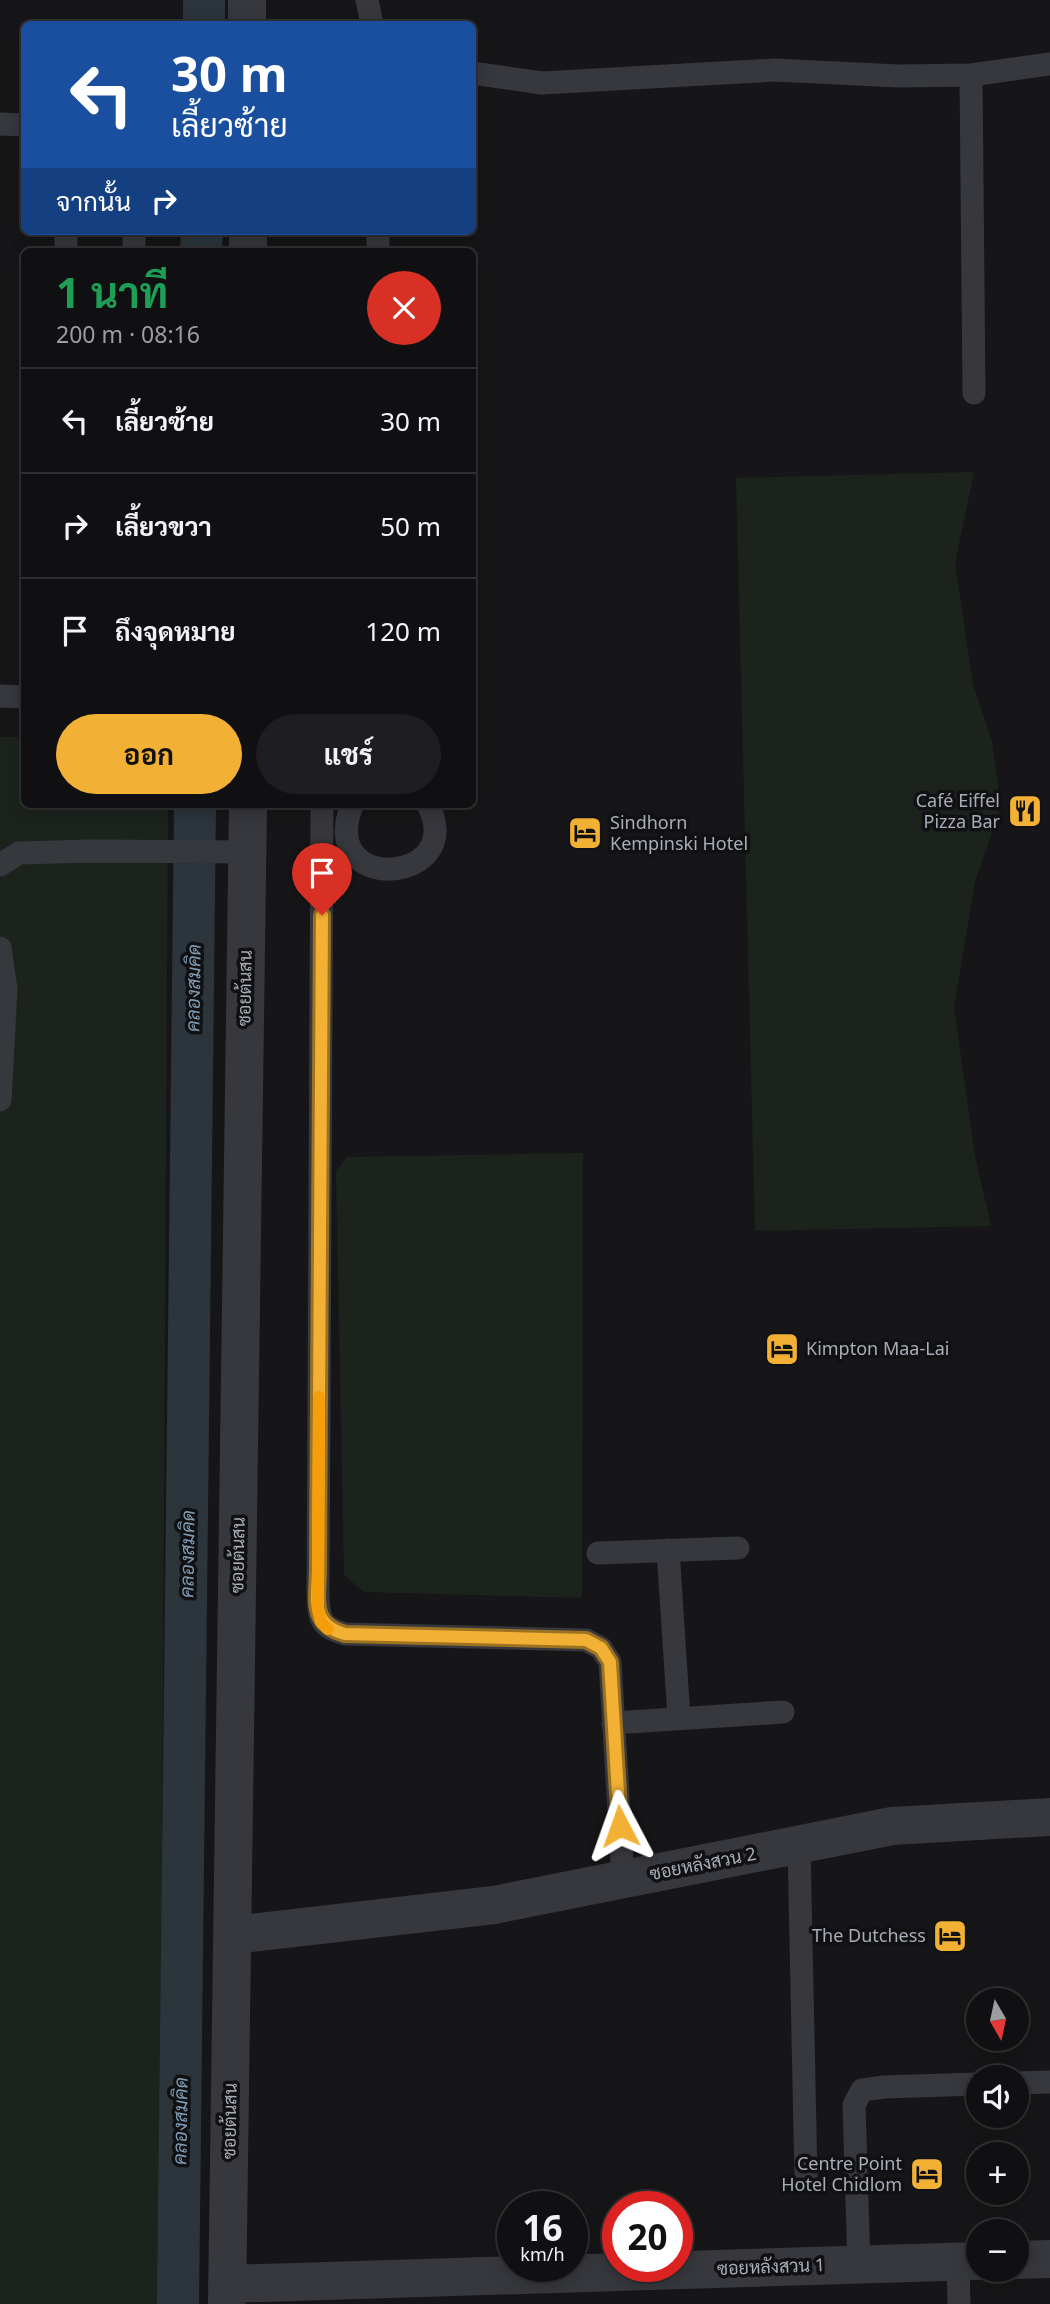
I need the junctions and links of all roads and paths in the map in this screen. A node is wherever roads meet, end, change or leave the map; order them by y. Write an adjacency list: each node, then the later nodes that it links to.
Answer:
1 (247, 0): 3 (street)
2 (367, 0): 4 (lane)
3 (247, 21)
4 (371, 21)
5 (1050, 64): 7 (lane)
6 (476, 74): 7 (lane)
7 (971, 75): 10 (lane)
8 (0, 124): 9 (lane)
9 (21, 125)
10 (974, 393)
11 (0, 696): 12 (lane)
12 (21, 696)
13 (248, 808): 19 (street, ซอยต้นสน)
14 (323, 808): 18 (lane)
15 (351, 808): 17 (lane)
16 (430, 808): 17 (lane)
17 (347, 833): 18 (lane)
18 (323, 834): 28 (lane)
19 (246, 852): 20 (lane); 32 (street, ซอยต้นสน)
20 (0, 865)
21 (0, 948): 22 (lane)
22 (0, 1100)
23 (738, 1548): 24 (lane)
24 (668, 1550): 25 (lane); 27 (lane)
25 (598, 1553)
26 (783, 1712): 27 (lane)
27 (679, 1718): 28 (lane)
28 (613, 1723): 31 (lane)
29 (1050, 1817): 30 (street, ซอยหลังสวน 2)
30 (799, 1845): 31 (street, ซอยหลังสวน 2); 36 (lane)
31 (623, 1880): 32 (street, ซอยหลังสวน 2)
32 (233, 1935): 42 (street, ซอยต้นสน)
33 (1050, 2082): 34 (lane)
34 (1029, 2083)
35 (966, 2084): 40 (lane)
36 (806, 2179)
37 (1050, 2259): 38 (street)
38 (1029, 2260)
39 (966, 2261): 40 (street, ซอยหลังสวน 1)
40 (859, 2264): 42 (street, ซอยหลังสวน 1)
41 (966, 2271): 43 (lane)
42 (227, 2294)
43 (959, 2304)

